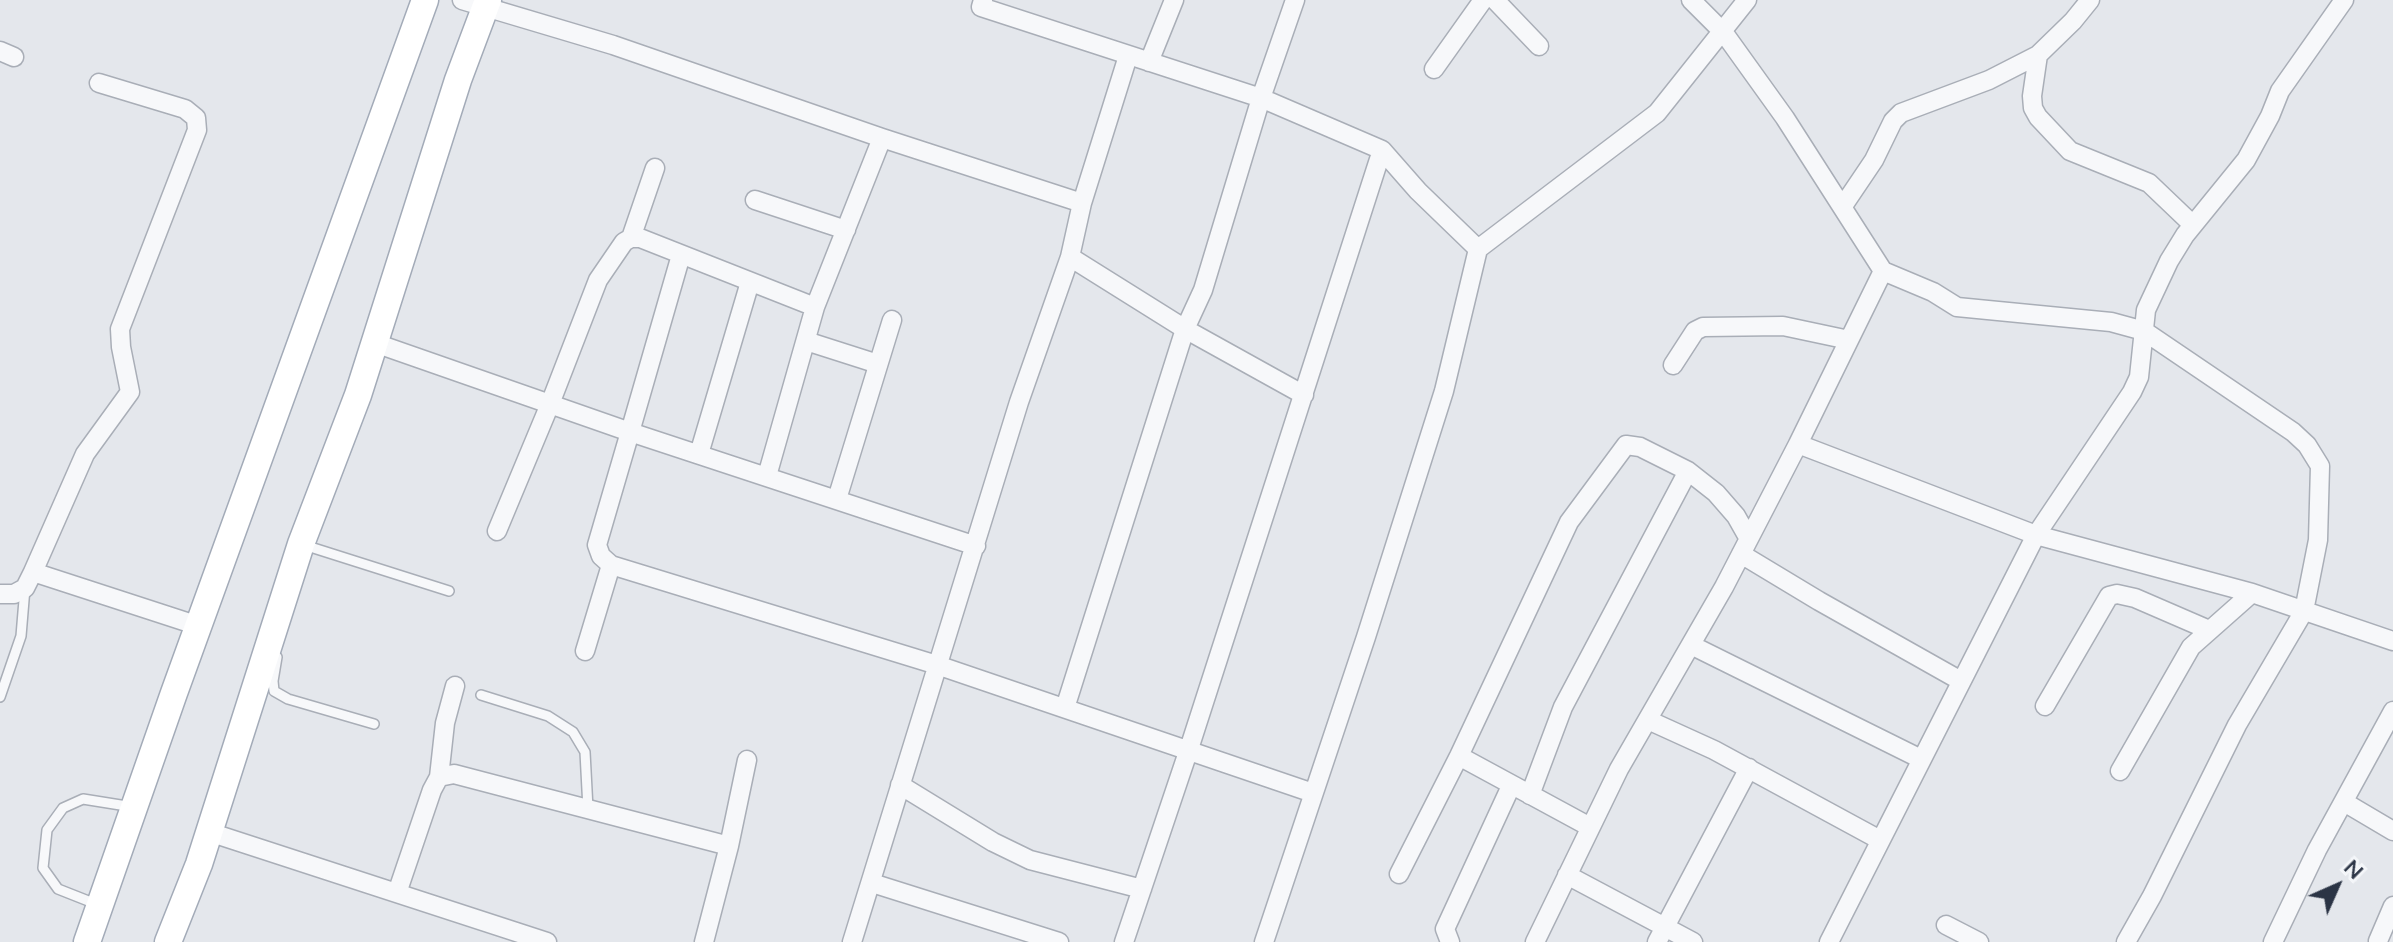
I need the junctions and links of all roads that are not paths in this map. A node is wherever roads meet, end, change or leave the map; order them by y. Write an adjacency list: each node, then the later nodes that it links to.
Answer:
1 (425, 0): 62 (main road)
2 (983, 0): 15 (street)
3 (1174, 0): 16 (street)
4 (1295, 0): 19 (street)
5 (1483, 0): 17 (street)
6 (1495, 0): 13 (street)
7 (1691, 0): 12 (street)
8 (1747, 0): 12 (street)
9 (2090, 0): 14 (street)
10 (2344, 0): 26 (street)
11 (479, 2): 20 (street); 40 (main road)
12 (1724, 33): 25 (street); 29 (street)
13 (1539, 46)
14 (2038, 55): 25 (street); 26 (street)
15 (1128, 56): 16 (street); 24 (street)
16 (1149, 62): 19 (street)
17 (1434, 69)
18 (99, 83): 57 (street)
19 (1261, 98): 21 (street); 36 (street)
20 (882, 138): 24 (street); 27 (street)
21 (1382, 150): 29 (street); 43 (street)
22 (655, 168): 28 (street)
23 (755, 200): 27 (street)
24 (1082, 203): 31 (street)
25 (1843, 206): 32 (street)
26 (2193, 225): 37 (street)
27 (846, 230): 34 (street)
28 (631, 238): 30 (street); 44 (street)
29 (1478, 249): 86 (street)
30 (681, 255): 33 (street); 45 (street)
31 (1070, 257): 36 (street); 54 (street)
32 (1883, 271): 37 (street); 38 (street)
33 (750, 282): 34 (street); 47 (street)
34 (815, 307): 39 (street)
35 (892, 320): 41 (street)
36 (1185, 329): 43 (street); 73 (street)
37 (2144, 331): 52 (street); 61 (street)
38 (1849, 340): 42 (street); 46 (street)
39 (806, 341): 41 (street); 49 (street)
40 (375, 343): 44 (street); 53 (main road)
41 (878, 364): 50 (street)
42 (1673, 365)
43 (1304, 395): 77 (street)
44 (550, 404): 45 (street); 51 (street)
45 (630, 432): 47 (street); 56 (street)
46 (1798, 444): 52 (street); 55 (street)
47 (699, 454): 49 (street)
48 (1688, 471): 55 (street); 78 (street); 87 (street)
49 (767, 476): 50 (street)
50 (837, 499): 54 (street)
51 (497, 531)
52 (2036, 535): 59 (street); 68 (street)
53 (305, 545): 58 (lane); 76 (lane); 93 (main road)
54 (976, 546): 67 (street)
55 (1745, 547): 65 (street); 68 (street)
56 (611, 565): 66 (street); 67 (street)
57 (29, 580): 60 (street); 62 (street); 71 (lane)
58 (449, 591)
59 (2252, 593): 61 (street); 63 (street)
60 (0, 594)
61 (2304, 611): 64 (street); 118 (street)
62 (199, 626): 89 (main road)
63 (2209, 630): 72 (street); 82 (street)
64 (2393, 641)
65 (1691, 645): 75 (street); 79 (street)
66 (585, 651)
67 (937, 665): 73 (street); 84 (street)
68 (1961, 681): 79 (street)
69 (455, 686): 83 (street)
70 (481, 695): 90 (lane)
71 (0, 697)
72 (2045, 706)
73 (1065, 708): 77 (street)
74 (2392, 716): 88 (street)
75 (1648, 720): 81 (street); 91 (street)
76 (374, 724)
77 (1188, 752): 86 (street); 99 (street)
78 (1459, 756): 85 (street); 96 (street)
79 (1921, 759): 94 (street)
80 (747, 760): 95 (street)
81 (1749, 768): 94 (street); 104 (street)
82 (2120, 771)
83 (439, 777): 90 (street); 100 (street)
84 (900, 785): 98 (street); 99 (street)
85 (1511, 786): 87 (street); 113 (street)
86 (1313, 793): 112 (street)
87 (1530, 795): 91 (street)
88 (2344, 802): 92 (street); 119 (street)
89 (134, 807): 101 (main road); 101 (lane)
90 (588, 809): 95 (street)
91 (1590, 827): 97 (street)
92 (2393, 831)
93 (209, 832): 100 (street); 106 (main road)
94 (1880, 840): 116 (street)
95 (729, 846): 108 (street)
96 (1399, 874)
97 (1567, 875): 104 (street); 114 (street)
98 (872, 883): 109 (street); 110 (street)
99 (1142, 889): 111 (street)
100 (397, 893): 107 (street)
101 (99, 905): 105 (main road)
102 (2393, 906): 120 (street)
103 (1946, 925): 117 (street)
104 (1660, 934): 115 (street)
105 (87, 942)
106 (168, 942)
107 (547, 942)
108 (704, 942)
109 (852, 942)
110 (1059, 942)
111 (1124, 942)
112 (1264, 942)
113 (1450, 942)
114 (1535, 942)
115 (1693, 942)
116 (1829, 942)
117 (1979, 942)
118 (2126, 942)
119 (2273, 942)
120 (2378, 942)

